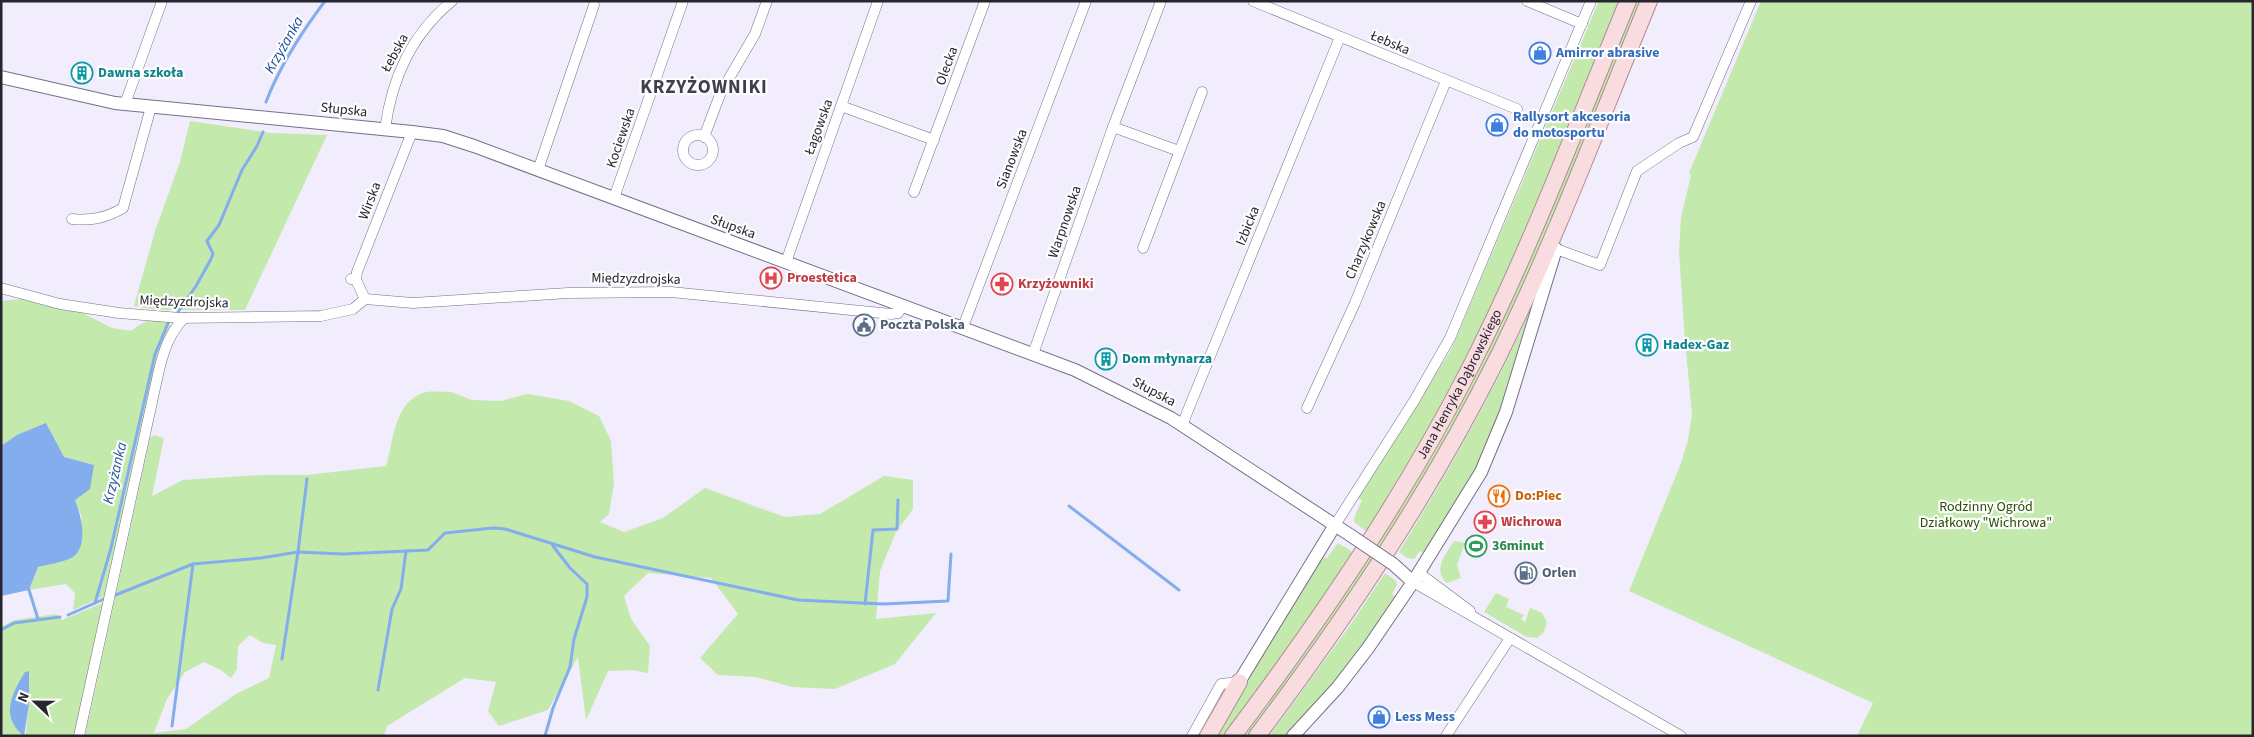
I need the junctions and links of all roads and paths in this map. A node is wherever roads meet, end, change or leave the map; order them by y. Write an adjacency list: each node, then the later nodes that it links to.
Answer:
1 (162, 1): 21 (street)
2 (452, 1): 26 (street, Łebska)
3 (683, 1): 34 (street, Kociewska)
4 (766, 1): 28 (street)
5 (878, 1): 23 (street, Łagowska)
6 (985, 1): 29 (street, Olecka)
7 (1086, 1): 43 (street, Sianowska)
8 (1160, 1): 25 (street, Warpnowska)
9 (1253, 1): 17 (street, Łebska)
10 (1527, 1): 16 (street)
11 (1591, 1): 16 (street, Jana Henryka Dąbrowskiego)
12 (1628, 1): 54 (main road, Jana Henryka Dąbrowskiego)
13 (1649, 1): 32 (main road, Jana Henryka Dąbrowskiego)
14 (1751, 1): 37 (street)
15 (594, 5): 31 (street)
16 (1582, 24): 47 (street, Jana Henryka Dąbrowskiego)
17 (1340, 37): 19 (street, Łebska); 46 (street, Izbicka)
18 (1, 77): 21 (street, Słupska)
19 (1446, 81): 24 (street, Łebska); 45 (street, Charzykowska)
20 (1202, 92): 30 (street)
21 (125, 104): 22 (street, Słupska)
22 (151, 106): 26 (street, Słupska); 35 (street)
23 (841, 106): 29 (street); 38 (street, Łagowska)
24 (1517, 109)
25 (1113, 127): 30 (street); 44 (street, Warpnowska)
26 (385, 130): 27 (street, Słupska)
27 (412, 132): 31 (street, Słupska); 40 (street, Wirska)
28 (704, 137)
29 (934, 140): 33 (street, Olecka)
30 (1179, 151): 36 (street)
31 (538, 170): 34 (street, Słupska)
32 (1579, 171): 37 (main road); 55 (main road, Jana Henryka Dąbrowskiego)
33 (914, 192)
34 (614, 198): 38 (street, Słupska)
35 (72, 219)
36 (1143, 248)
37 (1556, 249): 48 (street)
38 (786, 262): 41 (street, Słupska)
39 (2, 289): 42 (street, Międzyzdrojska)
40 (365, 299): 41 (street, Międzyzdrojska); 42 (street, Międzyzdrojska)
41 (903, 305): 43 (street, Słupska)
42 (184, 318): 51 (street)
43 (963, 327): 44 (street, Słupska)
44 (1033, 354): 46 (street, Słupska)
45 (1307, 408)
46 (1182, 425): 47 (street, Słupska)
47 (1335, 526): 48 (street, Słupska, bridge); 50 (street)
48 (1416, 578): 49 (street); 56 (street)
49 (1510, 638): 57 (street); 58 (street)
50 (1239, 682): 52 (street); 53 (main road)
51 (79, 736)
52 (1192, 736)
53 (1208, 736)
54 (1233, 736)
55 (1257, 736)
56 (1293, 736)
57 (1446, 736)
58 (1681, 736)

